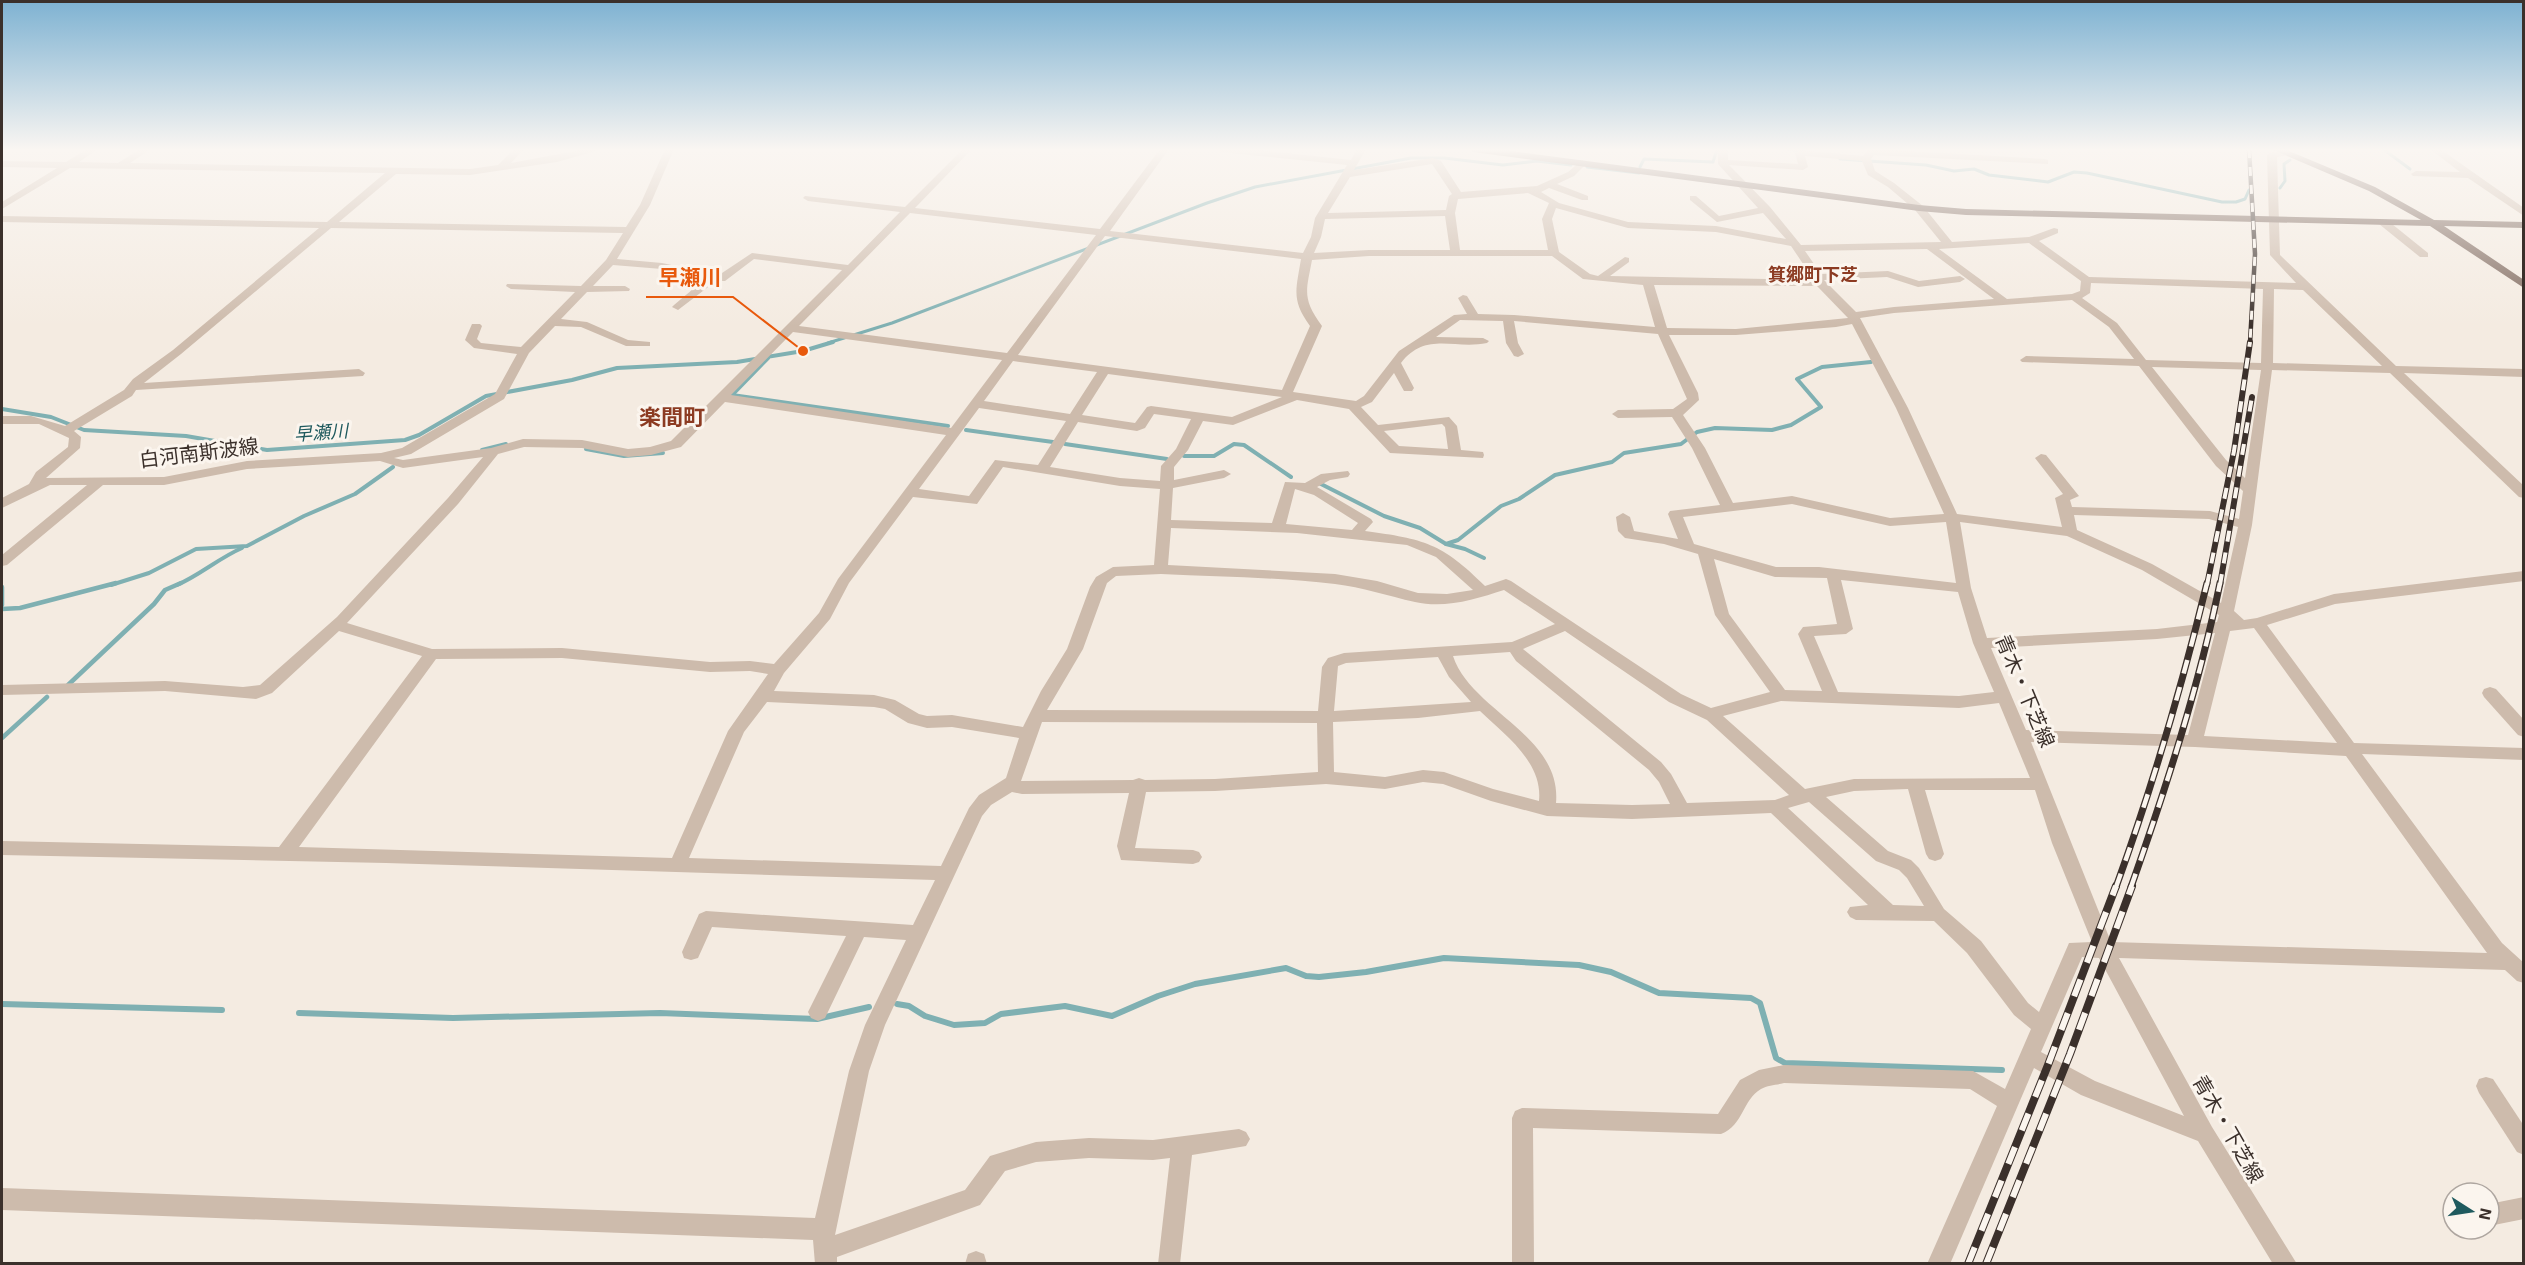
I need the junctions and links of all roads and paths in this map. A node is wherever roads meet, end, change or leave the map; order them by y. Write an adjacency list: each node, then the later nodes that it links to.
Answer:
1 (348, 208): 25 (street)
2 (643, 208): 27 (street, 白河南斯波線)
3 (891, 208): 15 (street)
4 (1122, 208): 29 (street)
5 (1327, 208): 17 (street)
6 (1451, 208): 16 (street)
7 (1551, 208): 35 (street)
8 (1567, 208): 32 (street)
9 (1704, 208): 20 (street)
10 (1918, 208): 21 (main road); 31 (street)
11 (2275, 208): 21 (street)
12 (2406, 208): 23 (main road)
13 (2421, 208): 24 (main road)
14 (1766, 209): 20 (street); 32 (street, 青木・下芝線)
15 (907, 210): 29 (street); 40 (street)
16 (1450, 213): 17 (street); 34 (street)
17 (1322, 216): 37 (street)
18 (1676, 218): 20 (street)
19 (2, 219): 25 (street)
20 (1717, 219)
21 (2276, 220): 22 (main road); 52 (street)
22 (2383, 222): 23 (main road); 36 (street)
23 (2433, 223): 24 (main road); 49 (main road)
24 (2450, 223): 26 (main road); 41 (main road)
25 (328, 225): 27 (street); 79 (street)
26 (2523, 225)
27 (629, 230): 39 (street, 白河南斯波線)
28 (2054, 231): 30 (street)
29 (1100, 239): 37 (street); 70 (street)
30 (2031, 240): 31 (street); 46 (street)
31 (1949, 245): 33 (street)
32 (1796, 246): 33 (street); 45 (street, 青木・下芝線)
33 (1929, 246): 56 (street)
34 (1455, 252): 35 (street); 37 (street)
35 (1554, 253): 43 (street)
36 (2424, 255)
37 (1307, 256): 81 (street)
38 (1625, 260): 43 (street)
39 (610, 262): 42 (street); 51 (street, 白河南斯波線)
40 (850, 268): 42 (street); 63 (street)
41 (2523, 274)
42 (713, 278): 57 (street)
43 (1600, 279): 47 (street)
44 (1960, 279): 45 (street)
45 (1819, 280): 47 (street); 60 (street, 青木・下芝線)
46 (2086, 280): 48 (street); 54 (street)
47 (1648, 282): 64 (street)
48 (2269, 285): 52 (street); 74 (street)
49 (2523, 285)
50 (511, 286): 51 (street)
51 (588, 287): 53 (street); 61 (street, 白河南斯波線)
52 (2306, 287): 76 (street)
53 (625, 289)
54 (2074, 297): 56 (street); 73 (street)
55 (1462, 298): 58 (street)
56 (2006, 302): 60 (street)
57 (678, 307)
58 (1474, 316): 59 (street); 65 (street)
59 (1508, 318): 64 (street); 69 (street)
60 (1853, 318): 64 (street); 112 (street, 青木・下芝線)
61 (551, 322): 67 (street); 68 (street, 白河南斯波線)
62 (476, 326): 68 (street)
63 (790, 328): 70 (street); 82 (street)
64 (1662, 332): 85 (street)
65 (1423, 340): 66 (street); 72 (street)
66 (1483, 341)
67 (646, 344)
68 (524, 351): 96 (street, 白河南斯波線)
69 (1518, 354)
70 (1009, 358): 75 (street); 83 (street)
71 (2026, 360): 73 (street)
72 (1395, 363): 80 (street); 84 (street)
73 (2142, 364): 74 (street); 105 (street)
74 (2267, 366): 76 (street); 105 (street)
75 (1104, 370): 81 (street); 88 (street)
76 (2393, 370): 78 (street); 107 (street)
77 (359, 373): 79 (street)
78 (2523, 373)
79 (134, 387): 90 (street)
80 (1408, 388)
81 (1289, 395): 84 (street); 87 (street)
82 (723, 398): 92 (street); 93 (street)
83 (976, 404): 88 (street); 92 (street)
84 (1353, 406): 91 (street)
85 (1678, 413): 86 (street); 109 (street)
86 (1618, 414)
87 (1199, 416): 88 (street); 103 (street)
88 (1075, 418): 98 (street)
89 (2, 420): 90 (street)
90 (71, 427): 102 (street)
91 (1373, 429): 94 (street); 94 (street)
92 (954, 432): 106 (street)
93 (492, 453): 96 (street); 129 (street)
94 (1455, 453): 95 (street)
95 (1478, 454)
96 (381, 457): 101 (street, 白河南斯波線)
97 (2041, 458): 110 (street)
98 (1042, 469): 103 (street); 106 (street)
99 (1224, 474): 103 (street)
100 (1343, 474): 104 (street)
101 (100, 481): 102 (street, 白河南斯波線); 120 (street)
102 (35, 485): 108 (street, 白河南斯波線)
103 (1166, 485): 113 (street)
104 (1307, 487): 115 (street); 117 (street)
105 (2249, 489): 114 (street)
106 (909, 492): 134 (street)
107 (2523, 494)
108 (2, 504)
109 (1729, 509): 112 (street); 118 (street)
110 (2067, 511): 114 (street); 116 (street)
111 (1623, 517): 118 (street)
112 (1952, 517): 116 (street); 124 (street, 青木・下芝線)
113 (1165, 524): 115 (street); 121 (street)
114 (2245, 525): 126 (street)
115 (1278, 528): 117 (street)
116 (2070, 532): 126 (street)
117 (1356, 534): 125 (street)
118 (1688, 546): 119 (street)
119 (1706, 553): 122 (street); 137 (street)
120 (2, 562)
121 (1161, 569): 125 (street); 142 (street)
122 (1833, 575): 124 (street); 139 (street)
123 (2521, 579): 128 (street)
124 (1964, 588): 130 (street, 青木・下芝線)
125 (1482, 591): 127 (street)
126 (2225, 619): 128 (street); 130 (street); 148 (street)
127 (1568, 624): 131 (street); 143 (street)
128 (2250, 624): 149 (street)
129 (336, 625): 133 (street); 135 (street)
130 (1981, 643): 140 (street, 青木・下芝線)
131 (1515, 647): 132 (street); 159 (street)
132 (1445, 653): 141 (street); 144 (street)
133 (432, 654): 134 (street); 161 (street)
134 (778, 670): 138 (street)
135 (2, 690)
136 (2490, 693): 145 (street)
137 (1781, 695): 139 (street); 143 (street)
138 (763, 696): 146 (street); 164 (street)
139 (1832, 696): 140 (street)
140 (2003, 697): 147 (street, 青木・下芝線)
141 (1482, 704): 144 (street); 158 (street)
142 (1037, 716): 144 (street); 146 (street)
143 (1713, 716): 156 (street)
144 (1326, 717): 151 (street)
145 (2523, 731)
146 (1028, 734): 155 (street)
147 (2021, 736): 148 (street); 154 (street, 青木・下芝線)
148 (2195, 741): 149 (street)
149 (2349, 750): 150 (street); 173 (street)
150 (2523, 754)
151 (1326, 778): 153 (street); 158 (street)
152 (1915, 783): 154 (street); 156 (street); 162 (street)
153 (1139, 784): 155 (street); 163 (street)
154 (2041, 784): 171 (street, 青木・下芝線)
155 (1010, 785): 165 (street)
156 (1807, 795): 157 (street); 168 (street)
157 (1775, 806): 159 (street); 167 (street)
158 (1547, 809): 159 (street)
159 (1681, 809)
160 (3, 850): 161 (street)
161 (284, 854): 164 (street)
162 (1935, 854)
163 (1193, 857)
164 (676, 866): 165 (street)
165 (947, 873): 170 (street)
166 (1856, 912): 167 (street)
167 (1888, 912): 168 (street)
168 (1938, 914): 176 (street)
169 (858, 929): 170 (street); 172 (street); 175 (street)
170 (919, 933): 187 (street)
171 (2104, 949): 173 (street); 176 (street); 180 (street, 青木・下芝線)
172 (691, 952)
173 (2508, 962): 174 (street)
174 (2523, 975)
175 (818, 1012)
176 (2042, 1027): 177 (street)
177 (2030, 1056): 179 (street); 180 (street)
178 (2486, 1086): 181 (street)
179 (2008, 1102): 189 (street); 190 (street)
180 (2205, 1134): 191 (street, 青木・下芝線)
181 (2521, 1137)
182 (1239, 1139): 183 (street)
183 (1182, 1146): 187 (street); 188 (street)
184 (2, 1199): 187 (street)
185 (2523, 1208): 186 (street)
186 (2501, 1213)
187 (826, 1247)
188 (1169, 1263)
189 (1523, 1263)
190 (1938, 1263)
191 (2286, 1263)

